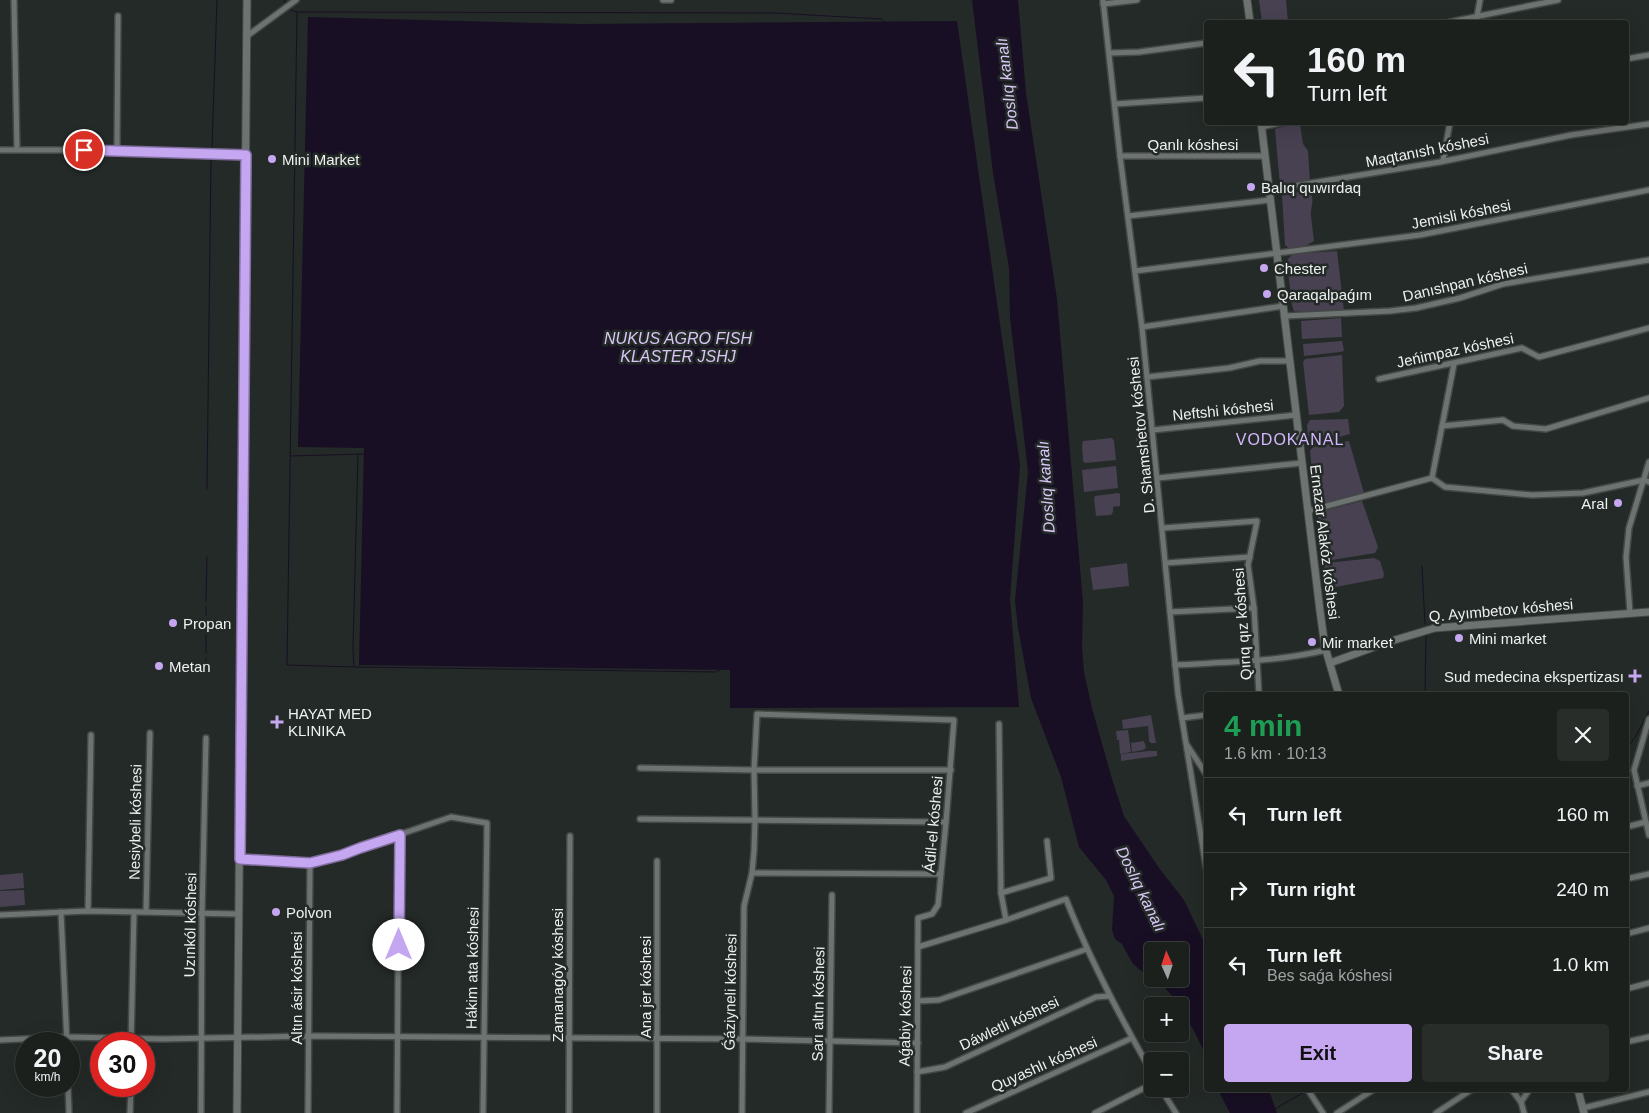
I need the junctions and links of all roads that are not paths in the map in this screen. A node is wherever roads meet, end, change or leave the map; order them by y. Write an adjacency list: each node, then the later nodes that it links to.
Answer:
1 (14, 0): 25 (street)
2 (296, 0): 14 (street)
3 (663, 0): 4 (street)
4 (670, 0)
5 (1137, 0): 10 (street)
6 (1247, 0): 12 (main road)
7 (1480, 0): 13 (street)
8 (1558, 0): 13 (street)
9 (247, 1): 14 (main road)
10 (1103, 2): 16 (street, D. Shamshetov kóshesi)
11 (118, 16): 26 (street)
12 (1250, 20)
13 (1477, 20)
14 (247, 36): 27 (main road)
15 (1204, 43): 16 (street)
16 (1110, 53): 20 (street, D. Shamshetov kóshesi)
17 (1649, 55): 18 (street)
18 (1629, 58)
19 (1204, 98): 20 (street)
20 (1115, 104): 28 (street, D. Shamshetov kóshesi)
21 (1649, 124): 30 (street, Maqtanısh kóshesi)
22 (1262, 125): 29 (main road, Ernazar Alakóz kóshesi)
23 (1449, 125): 30 (street)
24 (0, 150): 25 (street)
25 (17, 150): 26 (street)
26 (117, 150): 27 (street)
27 (246, 155): 94 (main road)
28 (1120, 156): 29 (street, Qanlı kóshesi); 34 (street, D. Shamshetov kóshesi)
29 (1265, 156): 31 (main road, Ernazar Alakóz kóshesi)
30 (1443, 161): 31 (street, Maqtanısh kóshesi)
31 (1269, 190): 33 (main road, Ernazar Alakóz kóshesi)
32 (1649, 190): 35 (street, Jemisli kóshesi)
33 (1270, 200): 34 (street); 35 (main road, Ernazar Alakóz kóshesi)
34 (1128, 216): 37 (street, D. Shamshetov kóshesi)
35 (1277, 253): 37 (street, Jemisli kóshesi); 38 (main road, Ernazar Alakóz kóshesi)
36 (1649, 260): 39 (street, Danıshpan kóshesi)
37 (1135, 271): 40 (street, D. Shamshetov kóshesi)
38 (1283, 306): 39 (main road, Ernazar Alakóz kóshesi); 40 (street)
39 (1284, 316): 42 (main road, Ernazar Alakóz kóshesi)
40 (1142, 327): 44 (street, D. Shamshetov kóshesi)
41 (1649, 328): 43 (street, Jeńimpaz kóshesi)
42 (1290, 361): 44 (street); 47 (main road, Ernazar Alakóz kóshesi)
43 (1454, 364): 45 (street, Jeńimpaz kóshesi); 48 (street)
44 (1147, 377): 49 (street, D. Shamshetov kóshesi)
45 (1379, 379)
46 (1649, 398): 48 (street)
47 (1296, 415): 49 (street, Neftshi kóshesi); 51 (main road, Ernazar Alakóz kóshesi)
48 (1442, 426): 53 (street)
49 (1153, 430): 52 (street, D. Shamshetov kóshesi)
50 (1649, 462): 54 (street)
51 (1302, 463): 52 (street); 55 (main road, Ernazar Alakóz kóshesi)
52 (1158, 478): 56 (street, D. Shamshetov kóshesi)
53 (1432, 478): 54 (street); 55 (street)
54 (1647, 481): 62 (street)
55 (1308, 512): 63 (main road, Ernazar Alakóz kóshesi)
56 (1163, 528): 57 (street, Qırıq qız kóshesi); 58 (street, D. Shamshetov kóshesi)
57 (1250, 557): 58 (street); 59 (street, Qırıq qız kóshesi)
58 (1166, 563): 60 (street, D. Shamshetov kóshesi)
59 (1254, 608): 60 (street); 64 (street, Qırıq qız kóshesi)
60 (1170, 612): 66 (street, D. Shamshetov kóshesi)
61 (1649, 612): 62 (main road, Q. Ayımbetov kóshesi)
62 (1630, 613): 65 (main road, Q. Ayımbetov kóshesi)
63 (1326, 650): 64 (street); 65 (main road, Ernazar Alakóz kóshesi)
64 (1257, 660): 66 (street); 67 (street, Qırıq qız kóshesi)
65 (1330, 663): 68 (main road, Ernazar Alakóz kóshesi)
66 (1175, 665): 70 (street, D. Shamshetov kóshesi)
67 (1259, 692)
68 (1338, 692)
69 (1204, 715): 70 (street)
70 (1182, 718): 77 (street, D. Shamshetov kóshesi)
71 (1649, 719): 83 (street)
72 (954, 720): 79 (street, Ǵáziyneli kóshesi); 80 (street, Ádil-el kóshesi)
73 (999, 724): 101 (street)
74 (150, 733): 106 (street, Nesiybeli kóshesi)
75 (91, 734): 103 (street)
76 (206, 738): 107 (street, Uzınkól kóshesi)
77 (1186, 743): 81 (street); 93 (street, D. Shamshetov kóshesi)
78 (640, 768): 79 (street)
79 (754, 770): 80 (street); 85 (street, Ǵáziyneli kóshesi)
80 (951, 770): 86 (street, Ádil-el kóshesi)
81 (1204, 771)
82 (1649, 783): 83 (street)
83 (1637, 786): 87 (street)
84 (640, 819): 85 (street)
85 (755, 820): 86 (street); 97 (street, Ǵáziyneli kóshesi)
86 (946, 822): 98 (street, Ádil-el kóshesi)
87 (1646, 822): 88 (street); 90 (street)
88 (1629, 826)
89 (400, 835): 96 (street); 124 (street); 125 (street, Hákim ata kóshesi)
90 (1649, 835)
91 (570, 836): 127 (street, Zamanagóy kóshesi)
92 (1047, 841): 101 (street)
93 (1204, 855)
94 (240, 859): 96 (street); 108 (main road)
95 (658, 861): 128 (street, Ana jer kóshesi)
96 (310, 863): 122 (street, Altın ásir kóshesi)
97 (752, 873): 98 (street); 132 (street, Ǵáziyneli kóshesi)
98 (941, 874): 110 (street, Ádil-el kóshesi)
99 (1649, 874): 100 (street)
100 (1629, 878)
101 (1001, 893): 111 (street)
102 (832, 895): 135 (street, Sarı altın kóshesi)
103 (88, 911): 104 (street); 105 (street)
104 (61, 912): 109 (street); 120 (street)
105 (134, 912): 106 (street); 121 (street)
106 (146, 912): 107 (street)
107 (202, 913): 108 (street); 131 (street, Uzınkól kóshesi)
108 (239, 914): 126 (main road)
109 (0, 915)
110 (918, 918): 114 (street, Aǵabiy kóshesi)
111 (1006, 920): 114 (street); 115 (street)
112 (1649, 928): 113 (street)
113 (1629, 933)
114 (918, 947): 119 (street, Aǵabiy kóshesi)
115 (1087, 948): 118 (street); 119 (street)
116 (1649, 984): 117 (street)
117 (1629, 988)
118 (1110, 996): 129 (street); 139 (street, Dáwletli kóshesi)
119 (918, 1001): 137 (street, Aǵabiy kóshesi)
120 (67, 1032)
121 (131, 1032)
122 (309, 1036): 124 (street); 126 (street); 157 (street, Altın ásir kóshesi)
123 (1649, 1036): 136 (street)
124 (399, 1037): 125 (street); 158 (street)
125 (484, 1037): 127 (street); 159 (street, Hákim ata kóshesi)
126 (238, 1038): 131 (street); 156 (main road)
127 (569, 1038): 128 (street); 160 (street, Zamanagóy kóshesi)
128 (657, 1038): 132 (street); 161 (street, Ana jer kóshesi)
129 (1132, 1038): 138 (street); 165 (street, Quyashlı kóshesi)
130 (15, 1039): 133 (street)
131 (202, 1039): 134 (street); 155 (street, Uzınkól kóshesi)
132 (742, 1039): 135 (street); 162 (street, Ǵáziyneli kóshesi)
133 (0, 1040)
134 (155, 1040)
135 (830, 1041): 137 (street); 163 (street, Sarı altın kóshesi)
136 (1629, 1041)
137 (918, 1043): 139 (street, Aǵabiy kóshesi)
138 (1144, 1059)
139 (917, 1072): 164 (street, Aǵabiy kóshesi)
140 (1144, 1088): 166 (street)
141 (1309, 1092): 168 (street)
142 (1370, 1092): 169 (street)
143 (1468, 1092): 170 (street)
144 (1513, 1092): 151 (street)
145 (1528, 1092): 151 (street)
146 (1579, 1092): 152 (main road)
147 (1649, 1092): 152 (street)
148 (68, 1097): 153 (street)
149 (131, 1097): 154 (street)
150 (1166, 1097): 167 (street)
151 (1523, 1107): 171 (street)
152 (1584, 1111)
153 (69, 1113)
154 (130, 1113)
155 (201, 1113)
156 (237, 1113)
157 (308, 1113)
158 (397, 1113)
159 (483, 1113)
160 (569, 1113)
161 (657, 1113)
162 (742, 1113)
163 (829, 1113)
164 (917, 1113)
165 (966, 1113)
166 (1095, 1113)
167 (1176, 1113)
168 (1323, 1113)
169 (1337, 1113)
170 (1436, 1113)
171 (1520, 1113)

